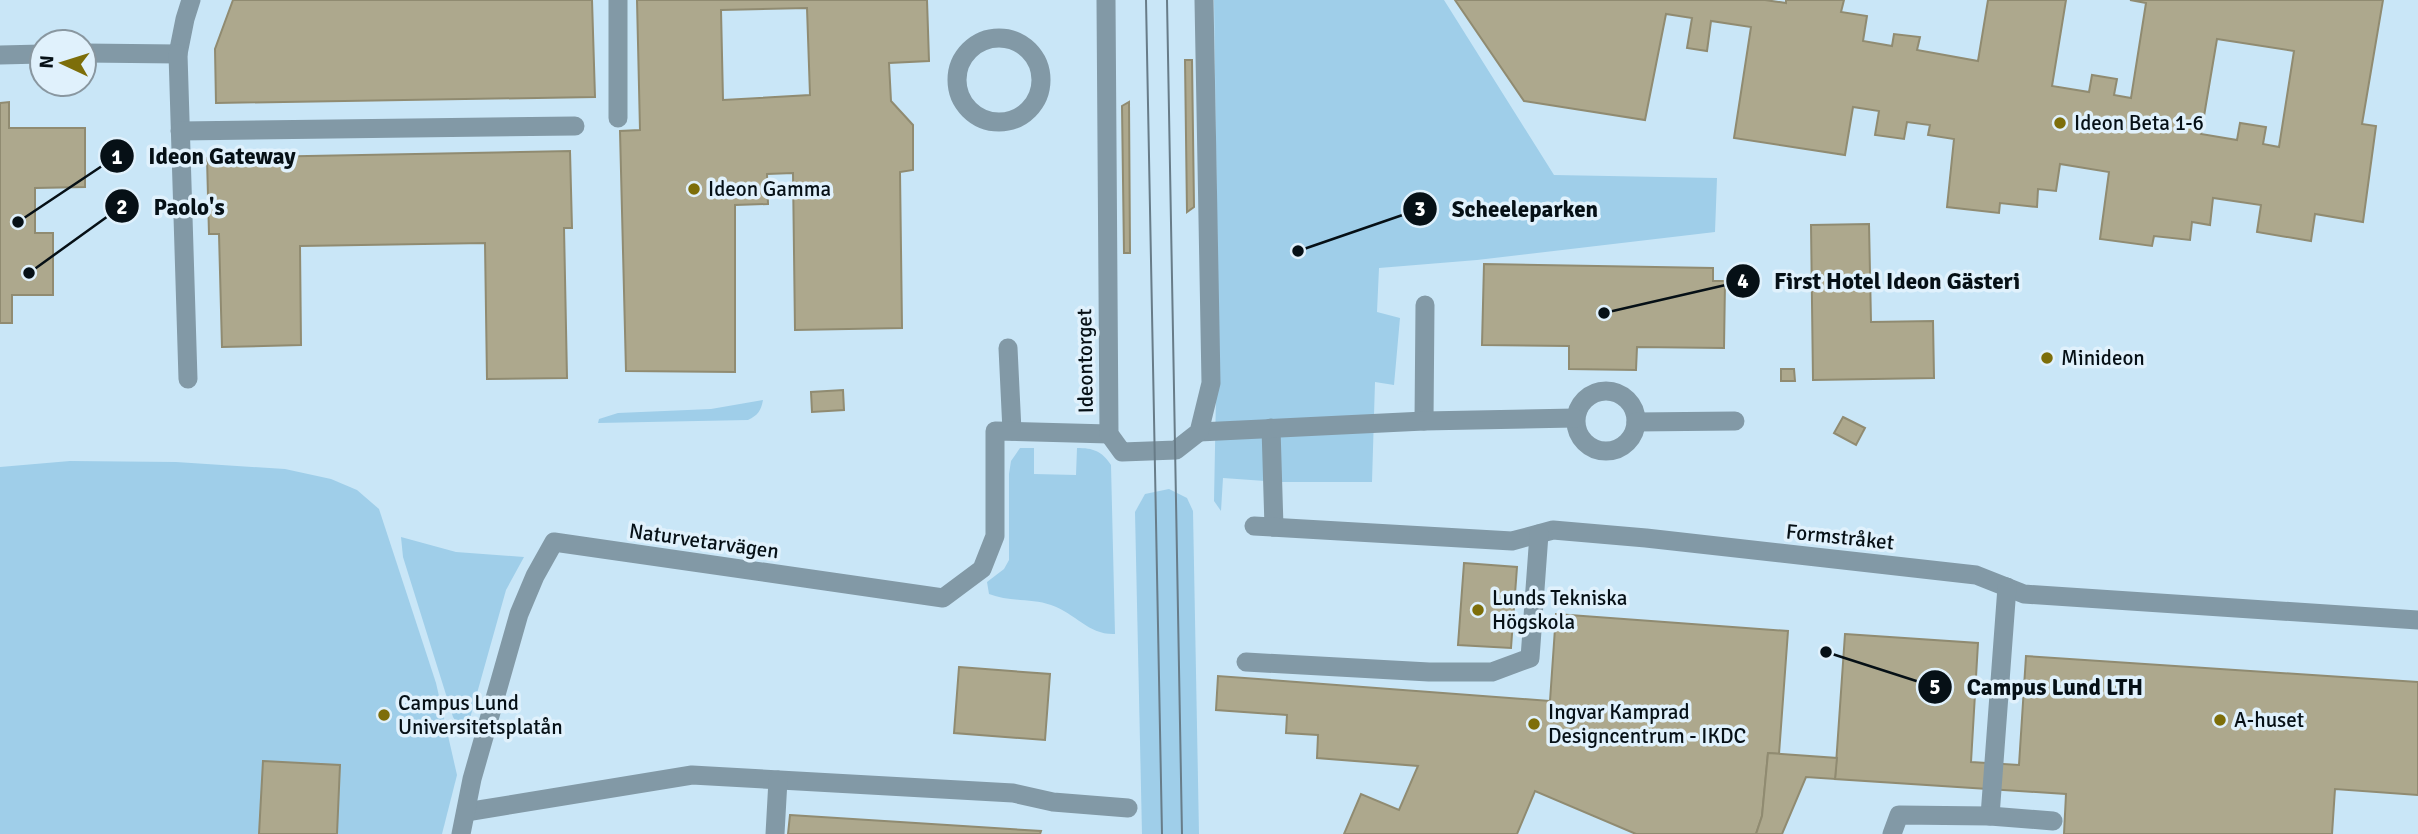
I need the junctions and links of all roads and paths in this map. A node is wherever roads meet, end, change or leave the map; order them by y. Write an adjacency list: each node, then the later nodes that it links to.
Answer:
1 (191, 0): 8 (street)
2 (618, 0): 10 (street)
3 (1106, 0): 23 (street, Ideontorget)
4 (1204, 0): 22 (street)
5 (1027, 49): 5 (street)
6 (28, 54): 9 (street)
7 (98, 54): 8 (street)
8 (178, 54): 12 (street)
9 (0, 55)
10 (618, 118)
11 (575, 126): 12 (street)
12 (180, 131): 15 (street)
13 (1425, 305): 17 (street)
14 (1009, 348): 21 (street)
15 (188, 379)
16 (1575, 418): 17 (street); 19 (street); 19 (street)
17 (1424, 421): 20 (street)
18 (1735, 421): 19 (street)
19 (1636, 422)
20 (1271, 428): 22 (street); 24 (street, Formstråket)
21 (1004, 431): 23 (street); 30 (street, Naturvetarvägen)
22 (1199, 432): 23 (street, Ideontorget)
23 (1109, 434)
24 (1539, 534): 25 (street, Formstråket); 27 (street)
25 (2007, 587): 26 (street, Formstråket); 31 (street)
26 (2418, 620)
27 (1245, 662)
28 (778, 780): 29 (street); 30 (street); 34 (street)
29 (1128, 808)
30 (466, 812): 33 (street, Naturvetarvägen)
31 (1990, 817): 32 (street); 35 (street)
32 (2053, 821)
33 (461, 834)
34 (775, 834)
35 (1892, 834)

